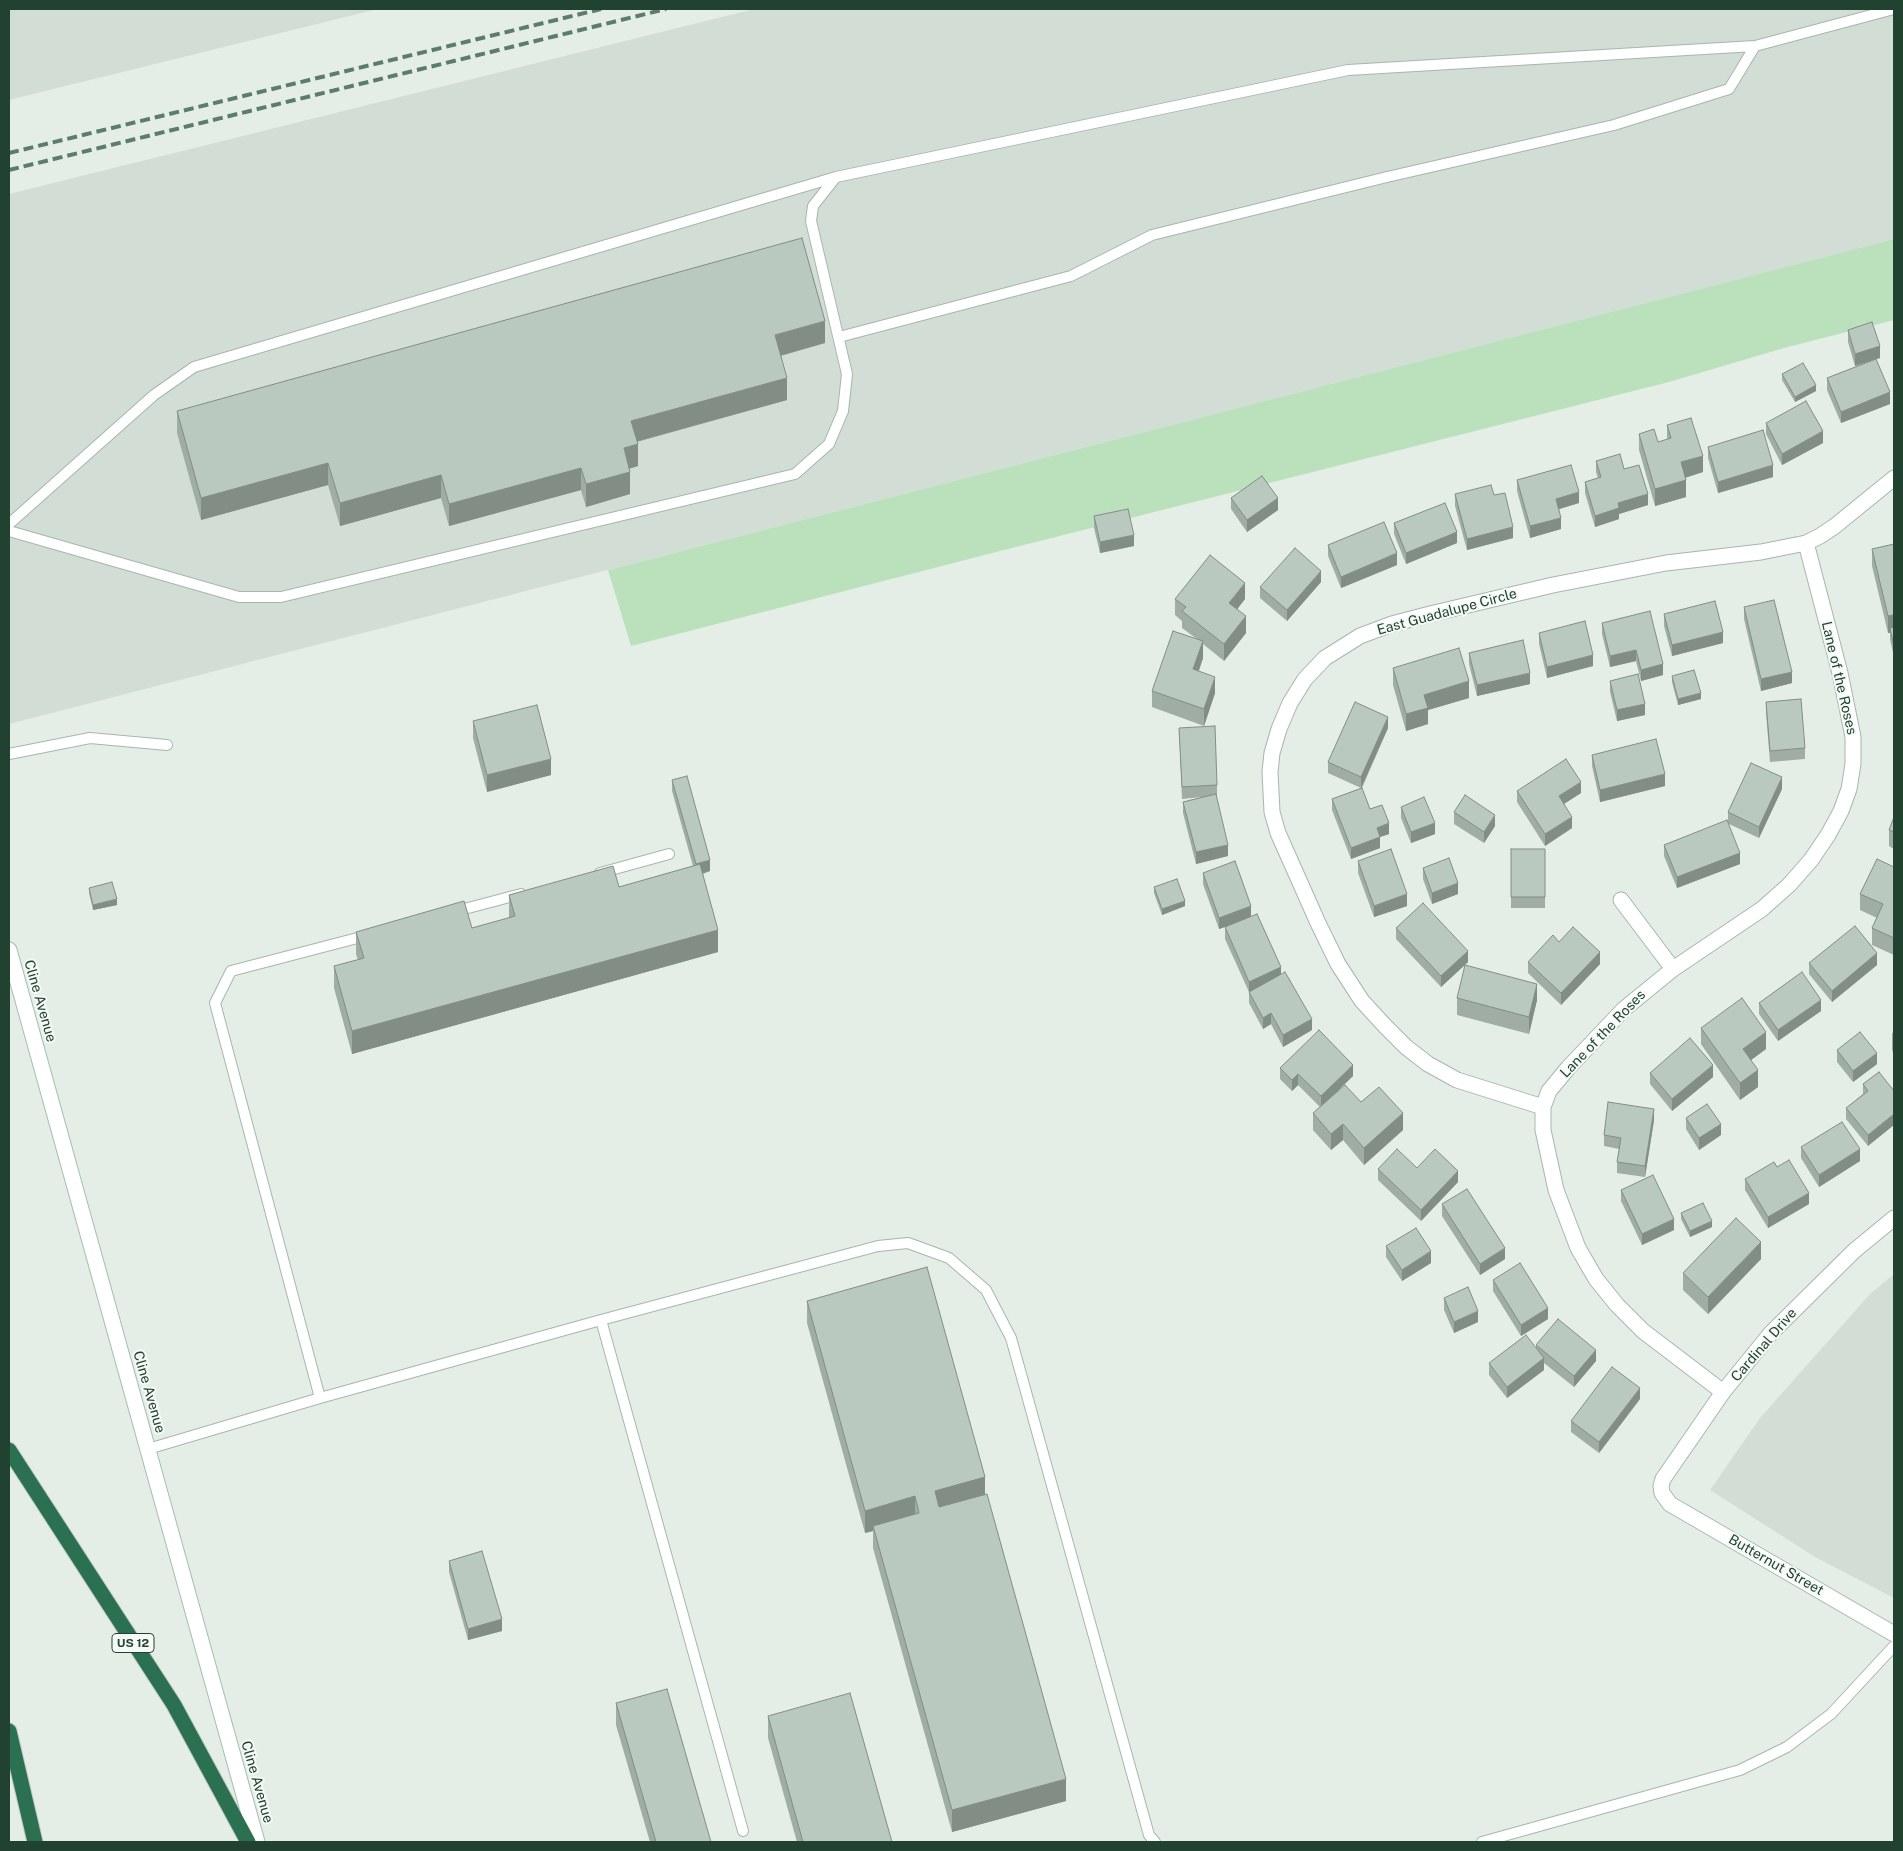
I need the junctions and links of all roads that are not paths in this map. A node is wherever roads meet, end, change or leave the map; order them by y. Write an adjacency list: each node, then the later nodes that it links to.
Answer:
1 (1894, 9): 2 (lane)
2 (1756, 46): 3 (lane); 4 (lane)
3 (836, 177): 4 (lane); 6 (lane)
4 (838, 337): 7 (lane)
5 (1894, 478): 8 (street, East Guadalupe Circle)
6 (9, 524)
7 (9, 531)
8 (1806, 543): 18 (street, Lane of the Roses); 19 (street, East Guadalupe Circle)
9 (167, 744): 10 (lane)
10 (9, 754)
11 (670, 854): 12 (lane)
12 (593, 875)
13 (526, 892): 15 (lane)
14 (1621, 900): 18 (street)
15 (441, 916)
16 (383, 931): 23 (lane)
17 (9, 950): 24 (street, Cline Avenue)
18 (1672, 970): 19 (street, Lane of the Roses)
19 (1543, 1107): 22 (street)
20 (1894, 1218): 22 (street, Cardinal Drive)
21 (601, 1320): 23 (lane); 30 (lane); 34 (lane)
22 (1723, 1392): 26 (street, Cardinal Drive)
23 (320, 1398): 24 (lane)
24 (148, 1449): 33 (street, Cline Avenue)
25 (9, 1450): 32 (highway, US 12)
26 (1662, 1493): 27 (street, Butternut Street)
27 (1894, 1634)
28 (1894, 1646): 35 (lane)
29 (9, 1731): 31 (highway)
30 (743, 1831)
31 (35, 1842)
32 (248, 1842)
33 (257, 1842)
34 (1155, 1842)
35 (1482, 1842)

